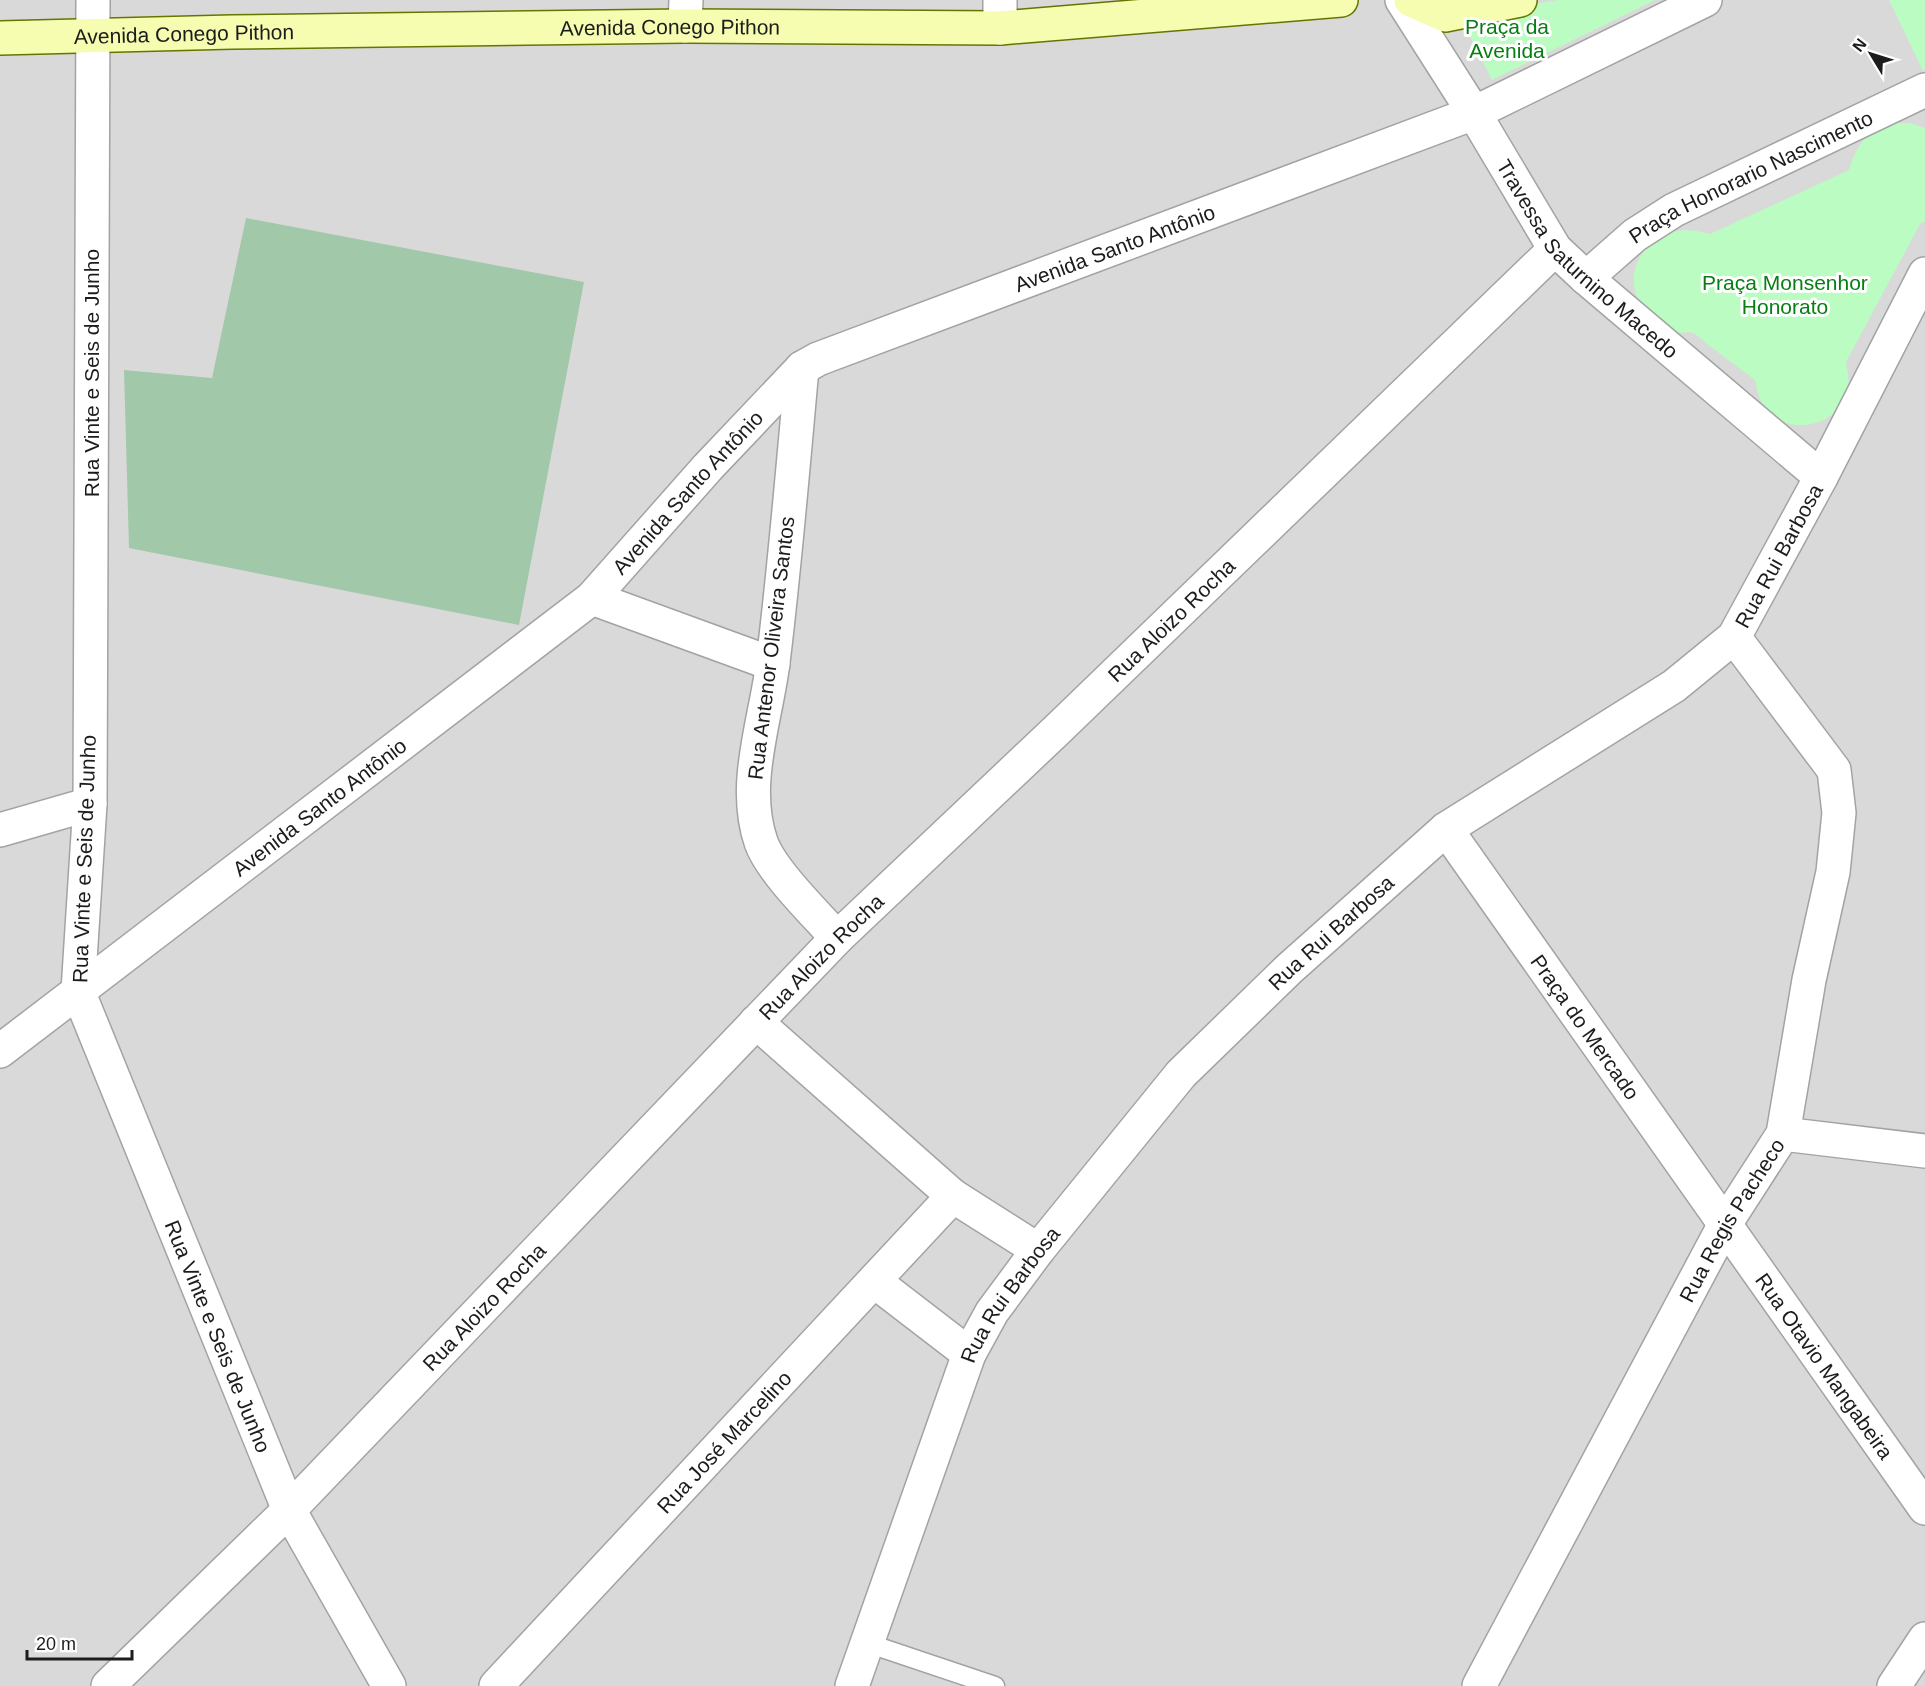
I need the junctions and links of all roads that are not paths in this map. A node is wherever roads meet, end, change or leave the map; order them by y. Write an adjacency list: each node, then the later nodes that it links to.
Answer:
1 (93, 0): 9 (street, Rua Vinte e Seis de Junho)
2 (1341, 0): 8 (main road, Avenida Conego Pithon)
3 (1402, 0): 12 (street, Travessa Saturnino Macedo)
4 (1411, 0): 5 (main road)
5 (1520, 0)
6 (1705, 0): 12 (street, Avenida Santo Antônio)
7 (686, 13): 8 (main road, Avenida Conego Pithon); 9 (main road, Avenida Conego Pithon)
8 (1000, 14)
9 (92, 35): 10 (main road, Avenida Conego Pithon); 21 (street, Rua Vinte e Seis de Junho)
10 (0, 38)
11 (1923, 94): 15 (street, Praça Honorario Nascimento)
12 (1474, 113): 13 (street, Travessa Saturnino Macedo); 16 (street, Avenida Santo Antônio)
13 (1555, 249): 15 (street, Travessa Saturnino Macedo); 24 (street, Rua Aloizo Rocha)
14 (1925, 274): 17 (street, Rua Rui Barbosa)
15 (1586, 278): 17 (street, Travessa Saturnino Macedo)
16 (802, 368): 18 (street, Avenida Santo Antônio); 20 (street, Rua Antenor Oliveira Santos)
17 (1821, 477): 19 (street, Rua Rui Barbosa)
18 (592, 598): 20 (street); 25 (street, Avenida Santo Antônio)
19 (1734, 637): 22 (street, Rua Rui Barbosa); 28 (street, Rua Regis Pacheco)
20 (773, 664): 24 (street, Rua Antenor Oliveira Santos)
21 (90, 804): 23 (street); 25 (street, Rua Vinte e Seis de Junho)
22 (1446, 828): 31 (street, Praça do Mercado); 32 (street, Rua Rui Barbosa)
23 (0, 830)
24 (837, 938): 26 (street, Rua Aloizo Rocha)
25 (78, 991): 27 (street, Avenida Santo Antônio); 36 (street, Rua Vinte e Seis de Junho)
26 (756, 1023): 30 (street); 36 (street, Rua Aloizo Rocha)
27 (0, 1051)
28 (1783, 1134): 29 (street); 31 (street, Rua Regis Pacheco)
29 (1925, 1151)
30 (953, 1196): 32 (street); 33 (street, Rua José Marcelino)
31 (1725, 1224): 35 (street, Rua Otavio Mangabeira); 44 (street, Rua Regis Pacheco)
32 (1038, 1250): 34 (street, Rua Rui Barbosa)
33 (874, 1281): 34 (street); 41 (street, Rua José Marcelino)
34 (969, 1354): 38 (street, Rua Rui Barbosa)
35 (1925, 1508)
36 (289, 1510): 39 (street, Rua Aloizo Rocha); 40 (street, Rua Vinte e Seis de Junho)
37 (1925, 1640): 45 (street)
38 (867, 1643): 42 (street, Rua Rui Barbosa); 43 (lane)
39 (108, 1686)
40 (389, 1686)
41 (496, 1686)
42 (852, 1686)
43 (995, 1686)
44 (1479, 1686)
45 (1894, 1686)

